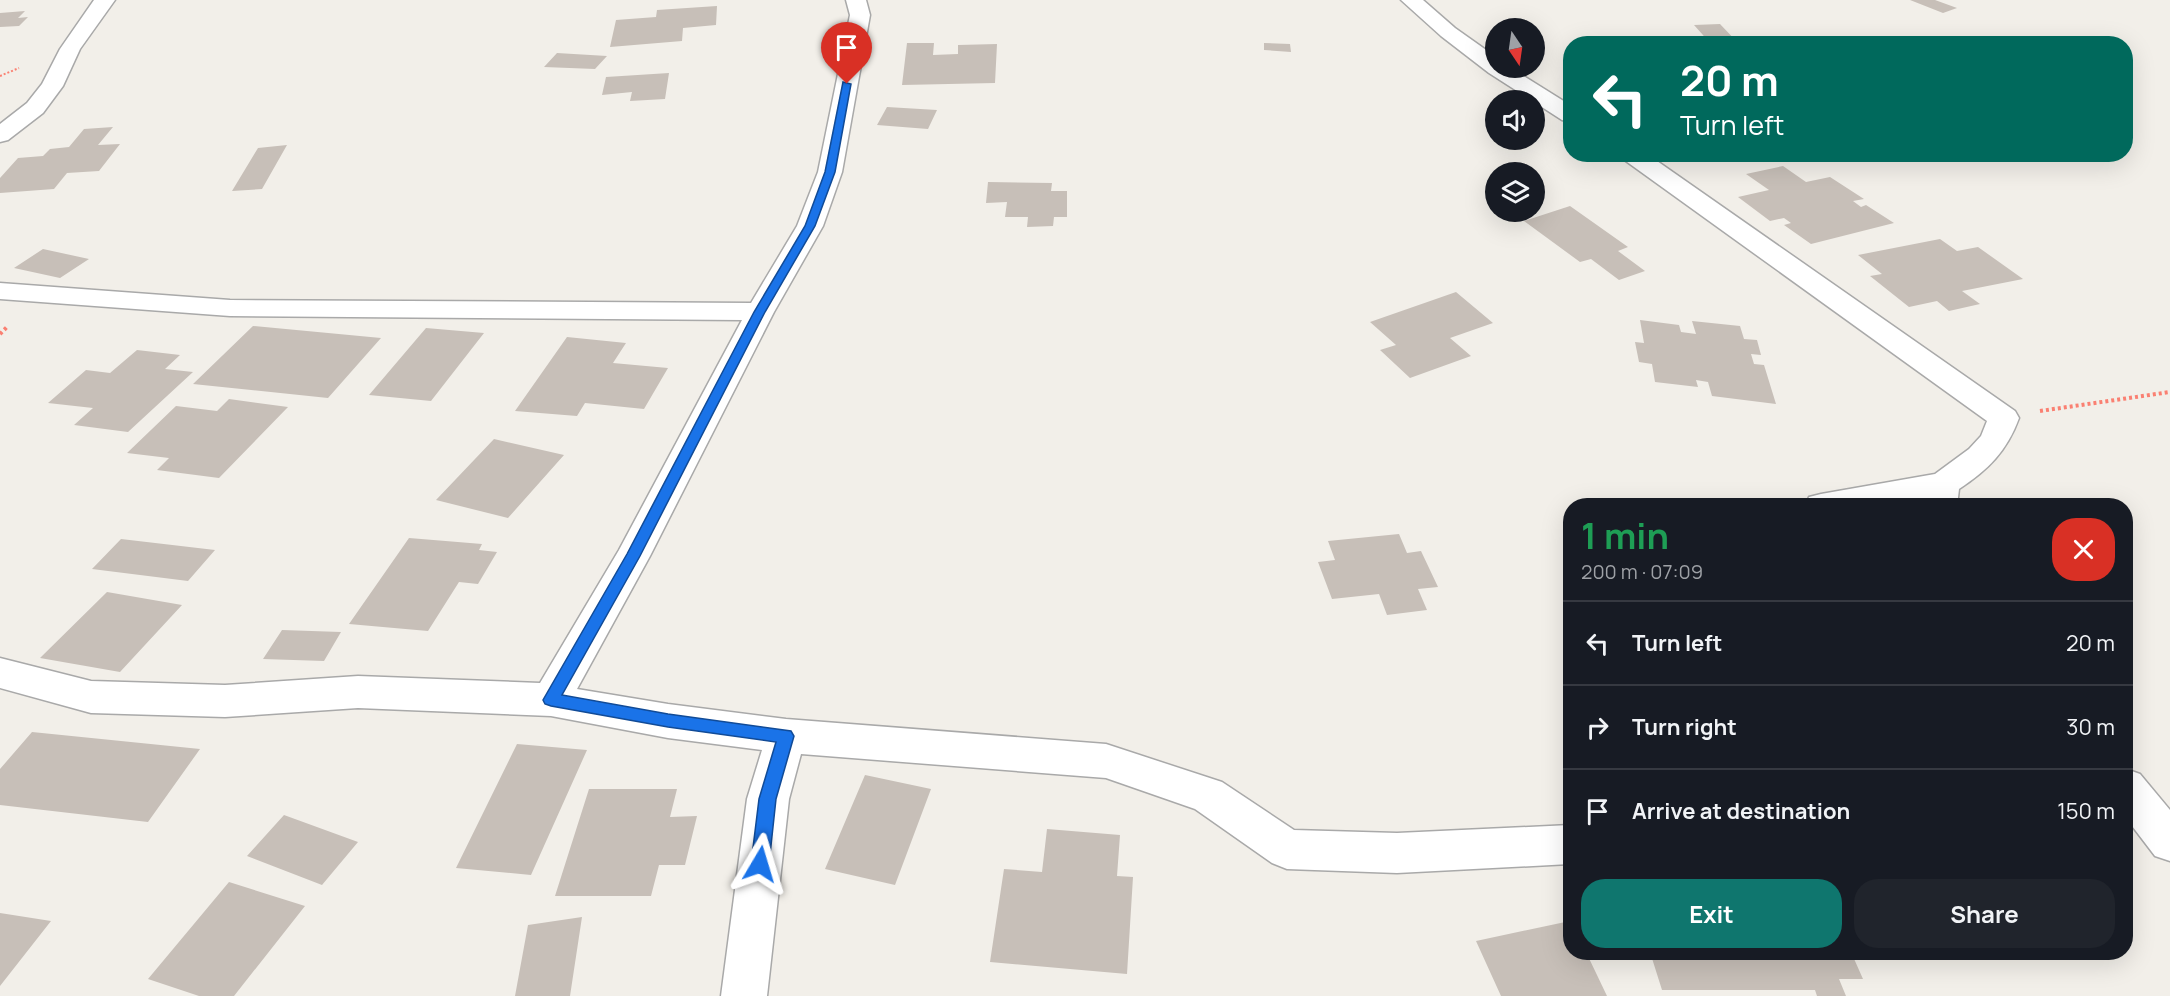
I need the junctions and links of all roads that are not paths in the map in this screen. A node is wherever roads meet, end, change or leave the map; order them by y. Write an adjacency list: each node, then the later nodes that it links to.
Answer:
1 (105, 0): 7 (street)
2 (856, 0): 10 (street)
3 (1411, 0): 4 (street)
4 (1485, 59)
5 (1513, 78): 6 (street)
6 (1563, 111)
7 (4, 128)
8 (1642, 162): 11 (street)
9 (0, 291): 10 (street)
10 (760, 312): 14 (street)
11 (1942, 495): 12 (street)
12 (1909, 498)
13 (0, 673): 14 (street)
14 (551, 700): 15 (street)
15 (786, 736): 18 (street); 19 (street)
16 (2133, 796): 17 (street)
17 (2170, 842)
18 (1563, 845)
19 (744, 996)

